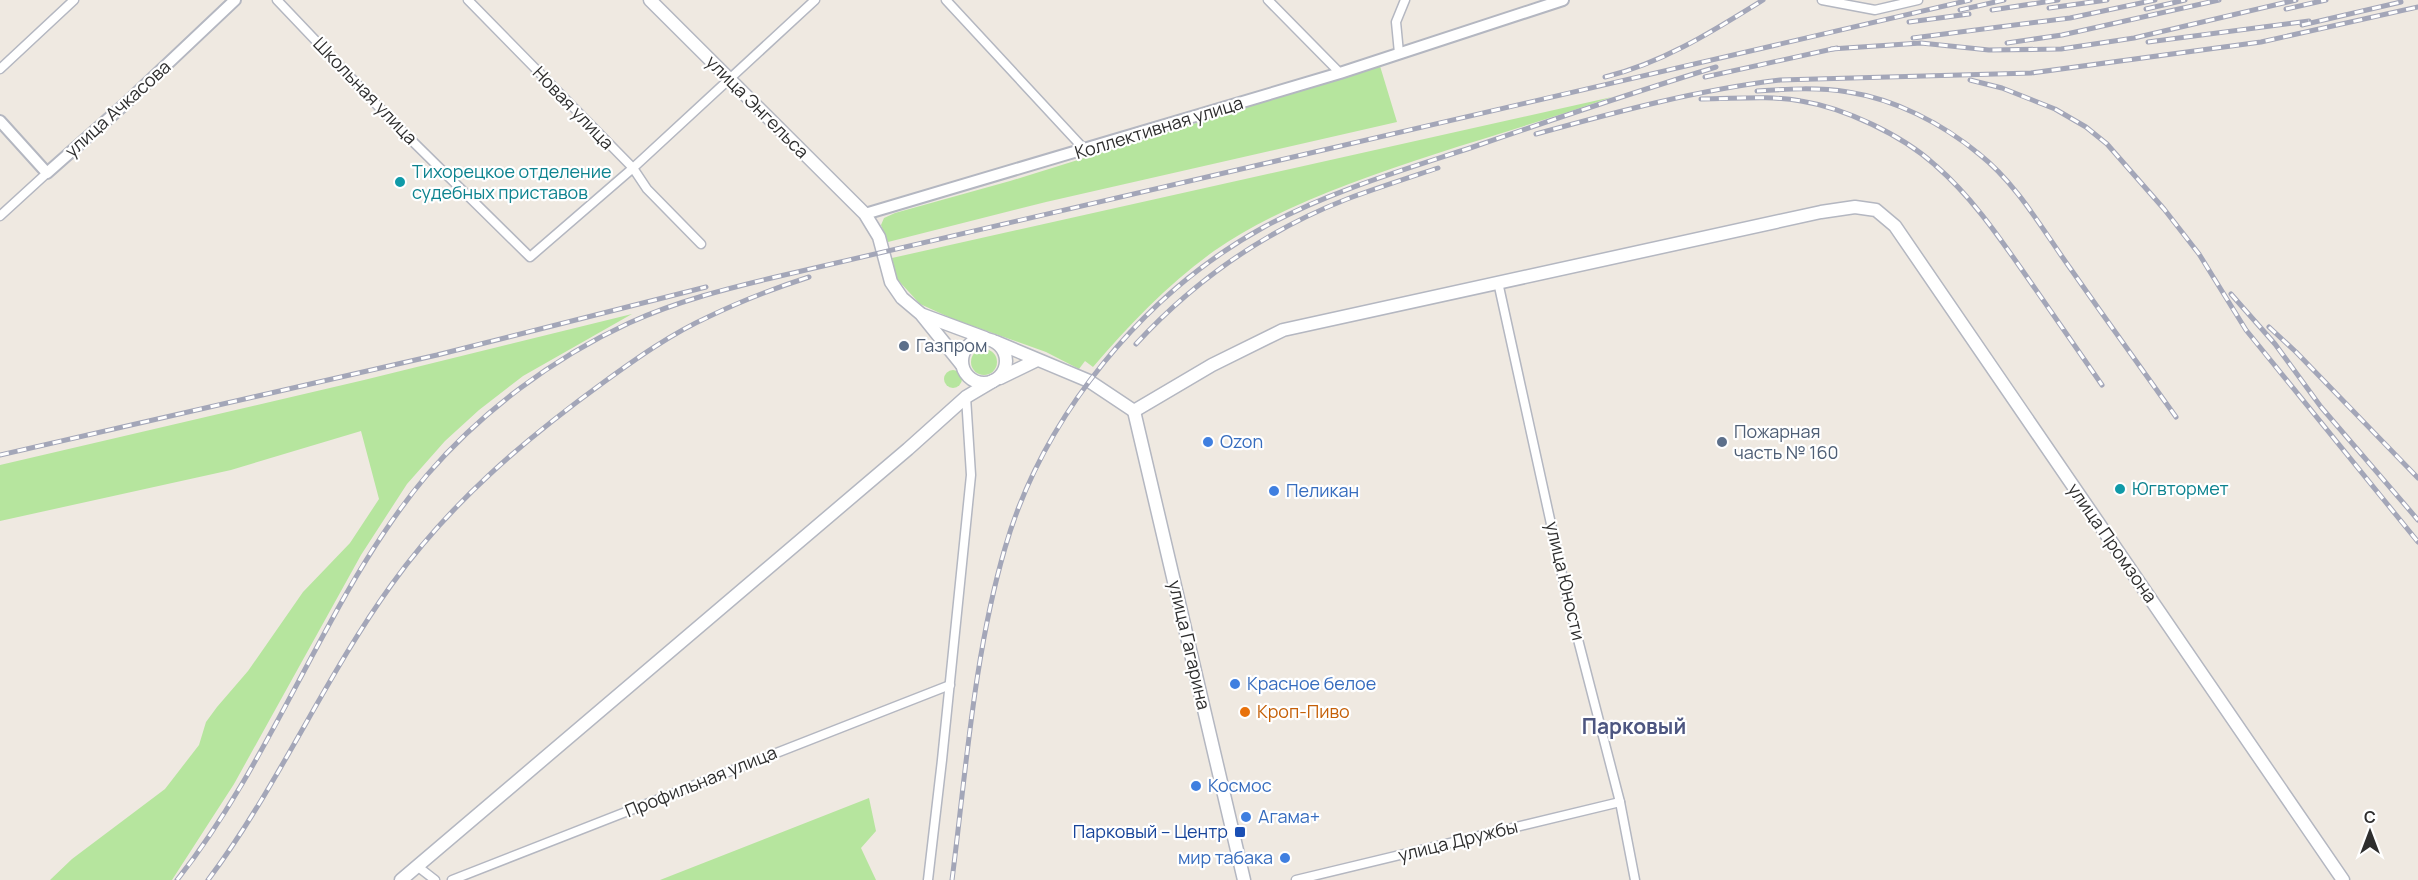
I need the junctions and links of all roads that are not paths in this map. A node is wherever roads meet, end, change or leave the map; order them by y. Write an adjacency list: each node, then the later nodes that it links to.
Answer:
1 (74, 0): 15 (street)
2 (235, 0): 21 (street, улица Ачкасова)
3 (277, 0): 20 (street, Школьная улица)
4 (468, 0): 20 (street, Новая улица)
5 (650, 0): 17 (main road, улица Энгельса)
6 (815, 0): 17 (street)
7 (946, 0): 19 (street)
8 (1268, 0): 16 (street)
9 (1405, 0): 14 (street)
10 (1563, 0): 13 (street, Коллективная улица)
11 (1822, 0): 12 (street)
12 (1918, 0)
13 (1550, 2): 14 (street, Коллективная улица)
14 (1399, 53): 16 (street, Коллективная улица)
15 (0, 69)
16 (1340, 73): 19 (street, Коллективная улица)
17 (728, 79): 20 (street); 22 (main road, улица Энгельса)
18 (0, 122): 21 (street)
19 (1085, 150): 22 (street, Коллективная улица)
20 (633, 168): 24 (street, Новая улица)
21 (47, 173): 23 (street, улица Ачкасова)
22 (865, 214): 26 (main road, улица Энгельса)
23 (0, 216)
24 (701, 244)
25 (1498, 282): 32 (main road); 34 (street, улица Юности); 43 (main road, улица Промзона)
26 (921, 314): 27 (main road); 29 (main road)
27 (993, 341): 28 (main road); 29 (main road); 30 (main road)
28 (1037, 360): 30 (main road); 32 (main road)
29 (965, 370): 30 (main road); 31 (main road)
30 (994, 380): 31 (main road)
31 (966, 397): 33 (street); 35 (main road)
32 (1134, 411): 40 (main road, улица Гагарина)
33 (950, 685): 38 (street, Профильная улица); 39 (street)
34 (1620, 802): 41 (street, улица Дружбы); 42 (street, улица Юности)
35 (417, 866): 36 (main road); 37 (street)
36 (401, 880)
37 (435, 880)
38 (453, 880)
39 (928, 880)
40 (1244, 880)
41 (1296, 880)
42 (1635, 880)
43 (2343, 880)

